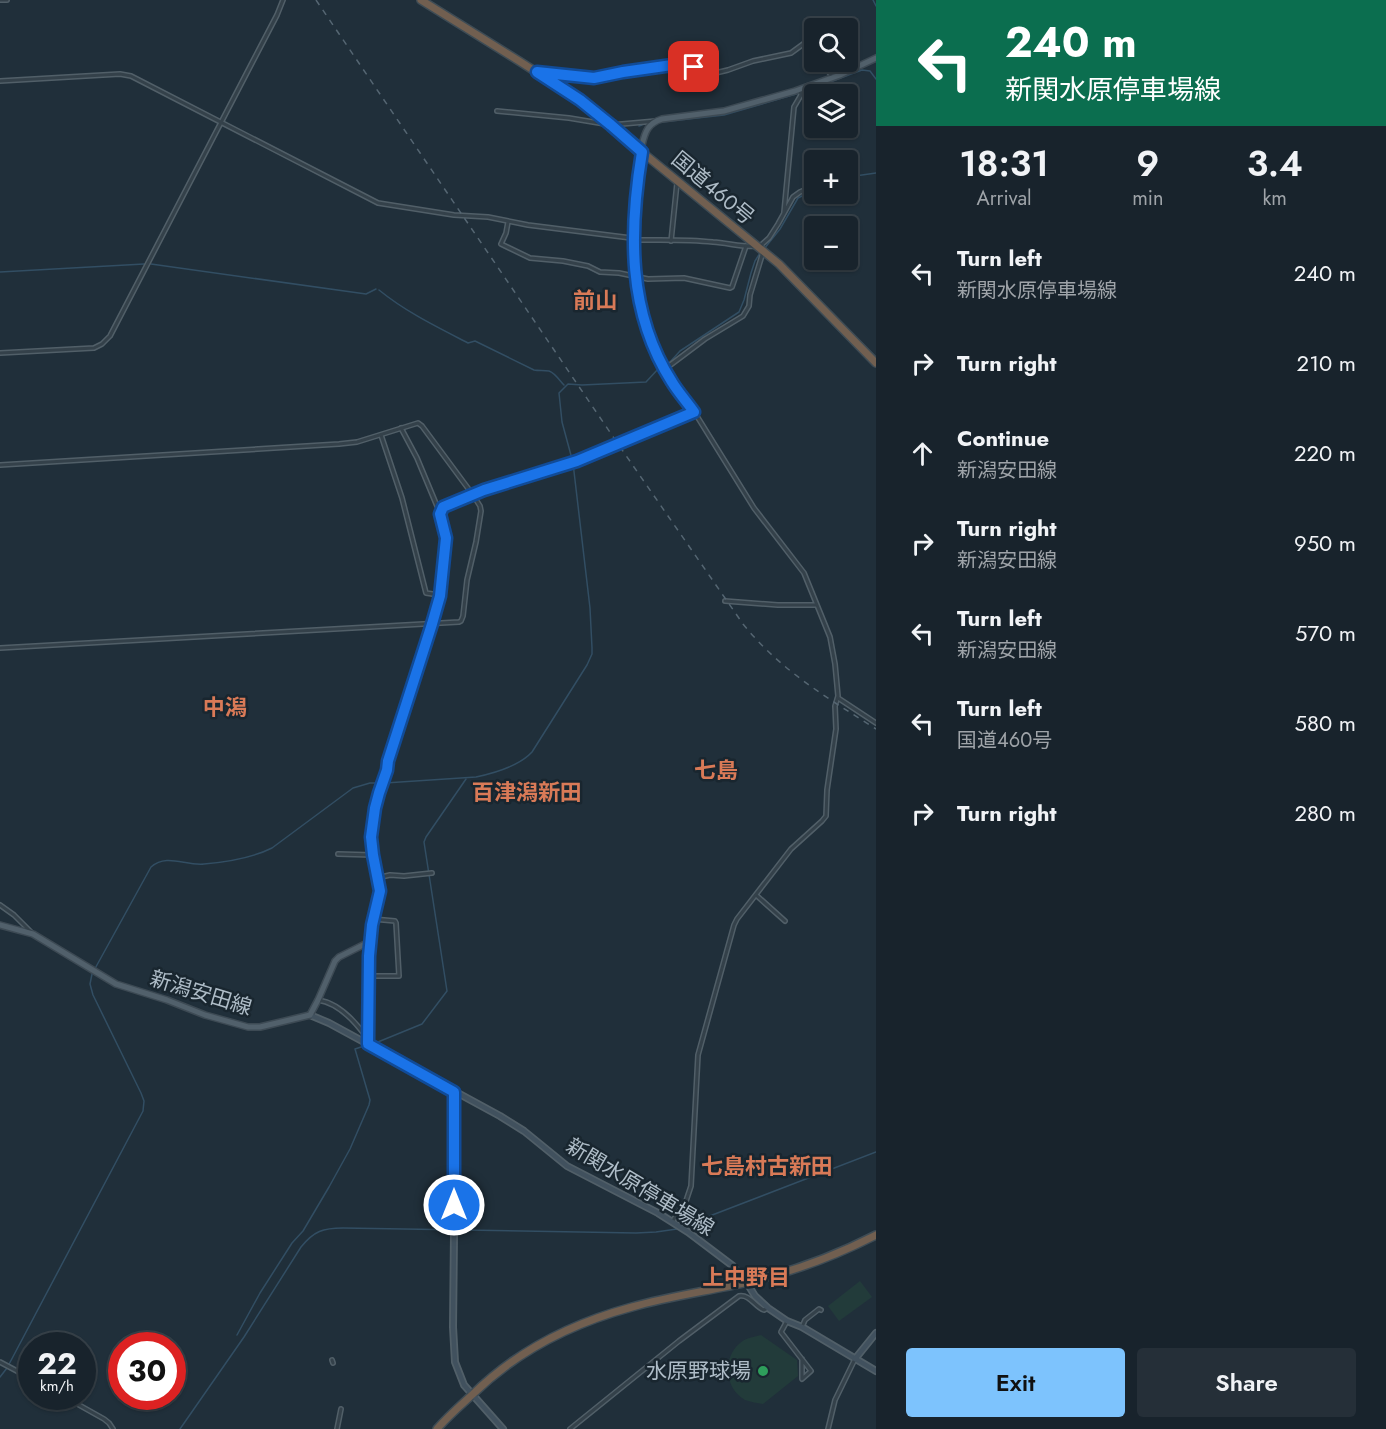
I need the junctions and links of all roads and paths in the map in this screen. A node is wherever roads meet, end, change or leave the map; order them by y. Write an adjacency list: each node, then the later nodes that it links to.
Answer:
1 (0, 0): 2 (street)
2 (6, 0)
3 (283, 0): 14 (street)
4 (421, 0): 7 (highway, 国道460号)
5 (804, 43): 7 (street)
6 (876, 58): 9 (main road)
7 (537, 72): 15 (highway, 国道460号)
8 (829, 72): 9 (street)
9 (833, 78): 11 (main road)
10 (0, 81): 14 (street)
11 (800, 90): 13 (main road); 19 (street)
12 (497, 111): 15 (street)
13 (657, 121): 15 (street); 16 (main road)
14 (222, 122): 20 (street); 26 (street)
15 (611, 125): 16 (highway, 国道460号)
16 (642, 152): 17 (highway, 国道460号); 21 (main road)
17 (678, 181): 22 (street); 24 (highway, 国道460号)
18 (804, 190): 19 (street)
19 (784, 214): 24 (street)
20 (508, 222): 21 (street); 25 (street)
21 (634, 240): 22 (street); 25 (main road)
22 (671, 241): 23 (street)
23 (746, 246): 24 (street); 25 (street)
24 (760, 249): 27 (highway, 国道460号); 28 (street)
25 (636, 276): 28 (main road)
26 (0, 353)
27 (876, 363)
28 (665, 369): 29 (main road)
29 (694, 412): 33 (main road); 37 (street)
30 (401, 428): 31 (street); 33 (street); 34 (street)
31 (381, 435): 32 (street); 35 (street)
32 (0, 465)
33 (472, 495): 34 (main road); 38 (street)
34 (441, 510): 35 (main road)
35 (440, 596): 38 (main road)
36 (725, 601): 37 (street)
37 (817, 605): 40 (street)
38 (432, 624): 39 (street); 43 (main road)
39 (0, 648)
40 (838, 698): 41 (street); 46 (street)
41 (876, 723)
42 (338, 854): 43 (street)
43 (373, 855): 45 (main road)
44 (430, 873): 45 (street)
45 (377, 878): 48 (main road)
46 (756, 895): 49 (street); 58 (street)
47 (0, 905): 51 (street)
48 (373, 919): 52 (main road); 53 (street)
49 (785, 921)
50 (0, 925): 51 (main road, 新潟安田線)
51 (33, 934): 55 (main road, 新潟安田線)
52 (371, 941): 53 (street); 54 (main road)
53 (369, 976): 56 (street)
54 (318, 1000): 55 (main road); 56 (street)
55 (310, 1015): 56 (main road, 新関水原停車場線)
56 (368, 1042): 57 (main road, 新関水原停車場線)
57 (454, 1092): 58 (main road, 新関水原停車場線); 59 (street)
58 (674, 1223): 61 (main road, 新関水原停車場線)
59 (454, 1235): 72 (main road)
60 (876, 1235): 61 (highway)
61 (747, 1282): 62 (main road, 新関水原停車場線); 72 (highway)
62 (768, 1308): 64 (main road, 新関水原停車場線); 79 (street)
63 (821, 1310): 65 (street)
64 (788, 1321): 65 (main road, 新関水原停車場線); 67 (street)
65 (802, 1327): 68 (main road, 新関水原停車場線)
66 (876, 1333): 68 (main road)
67 (802, 1359): 67 (street)
68 (855, 1359): 70 (main road, 新関水原停車場線); 80 (street)
69 (0, 1362): 71 (street)
70 (876, 1371)
71 (18, 1372)
72 (472, 1395): 77 (highway); 78 (main road)
73 (341, 1409): 76 (street)
74 (88, 1410): 75 (street)
75 (113, 1429)
76 (337, 1429)
77 (437, 1429)
78 (503, 1429)
79 (570, 1429)
80 (828, 1429)

